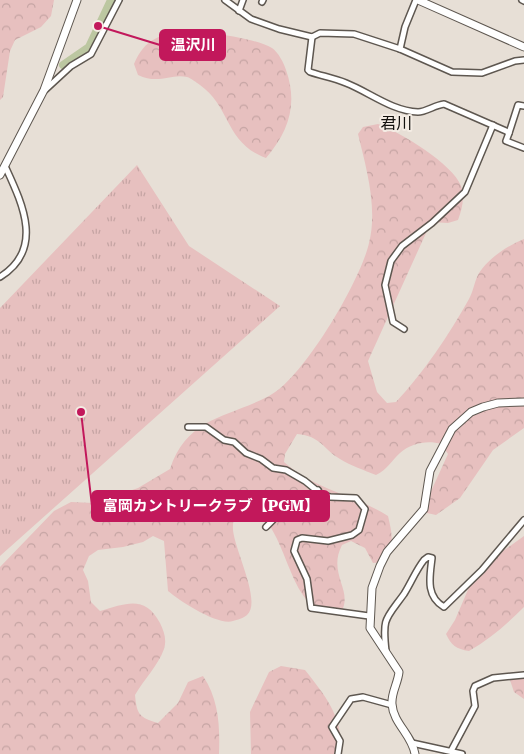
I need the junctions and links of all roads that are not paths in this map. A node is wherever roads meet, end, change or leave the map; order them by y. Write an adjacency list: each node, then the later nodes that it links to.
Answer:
1 (77, 0): 11 (street)
2 (119, 0): 11 (street)
3 (226, 0): 6 (street)
4 (243, 0): 6 (street)
5 (417, 0): 8 (street); 9 (street)
6 (239, 11): 7 (street)
7 (312, 37): 9 (street); 13 (street)
8 (524, 47)
9 (400, 49): 10 (street)
10 (524, 60)
11 (44, 90): 16 (street)
12 (524, 106): 14 (street)
13 (493, 125): 14 (street); 19 (street)
14 (509, 132): 15 (street)
15 (524, 148)
16 (5, 166): 17 (street); 18 (street)
17 (0, 175)
18 (0, 276)
19 (404, 329)
20 (524, 402): 25 (street)
21 (188, 427): 22 (street)
22 (318, 490): 24 (street); 25 (street)
23 (524, 520): 26 (street)
24 (266, 527)
25 (369, 616): 26 (street)
26 (387, 654): 28 (street)
27 (524, 675): 30 (street)
28 (392, 705): 29 (street); 31 (street)
29 (412, 743): 30 (street); 32 (street)
30 (451, 750): 33 (street)
31 (338, 754)
32 (416, 754)
33 (462, 754)

